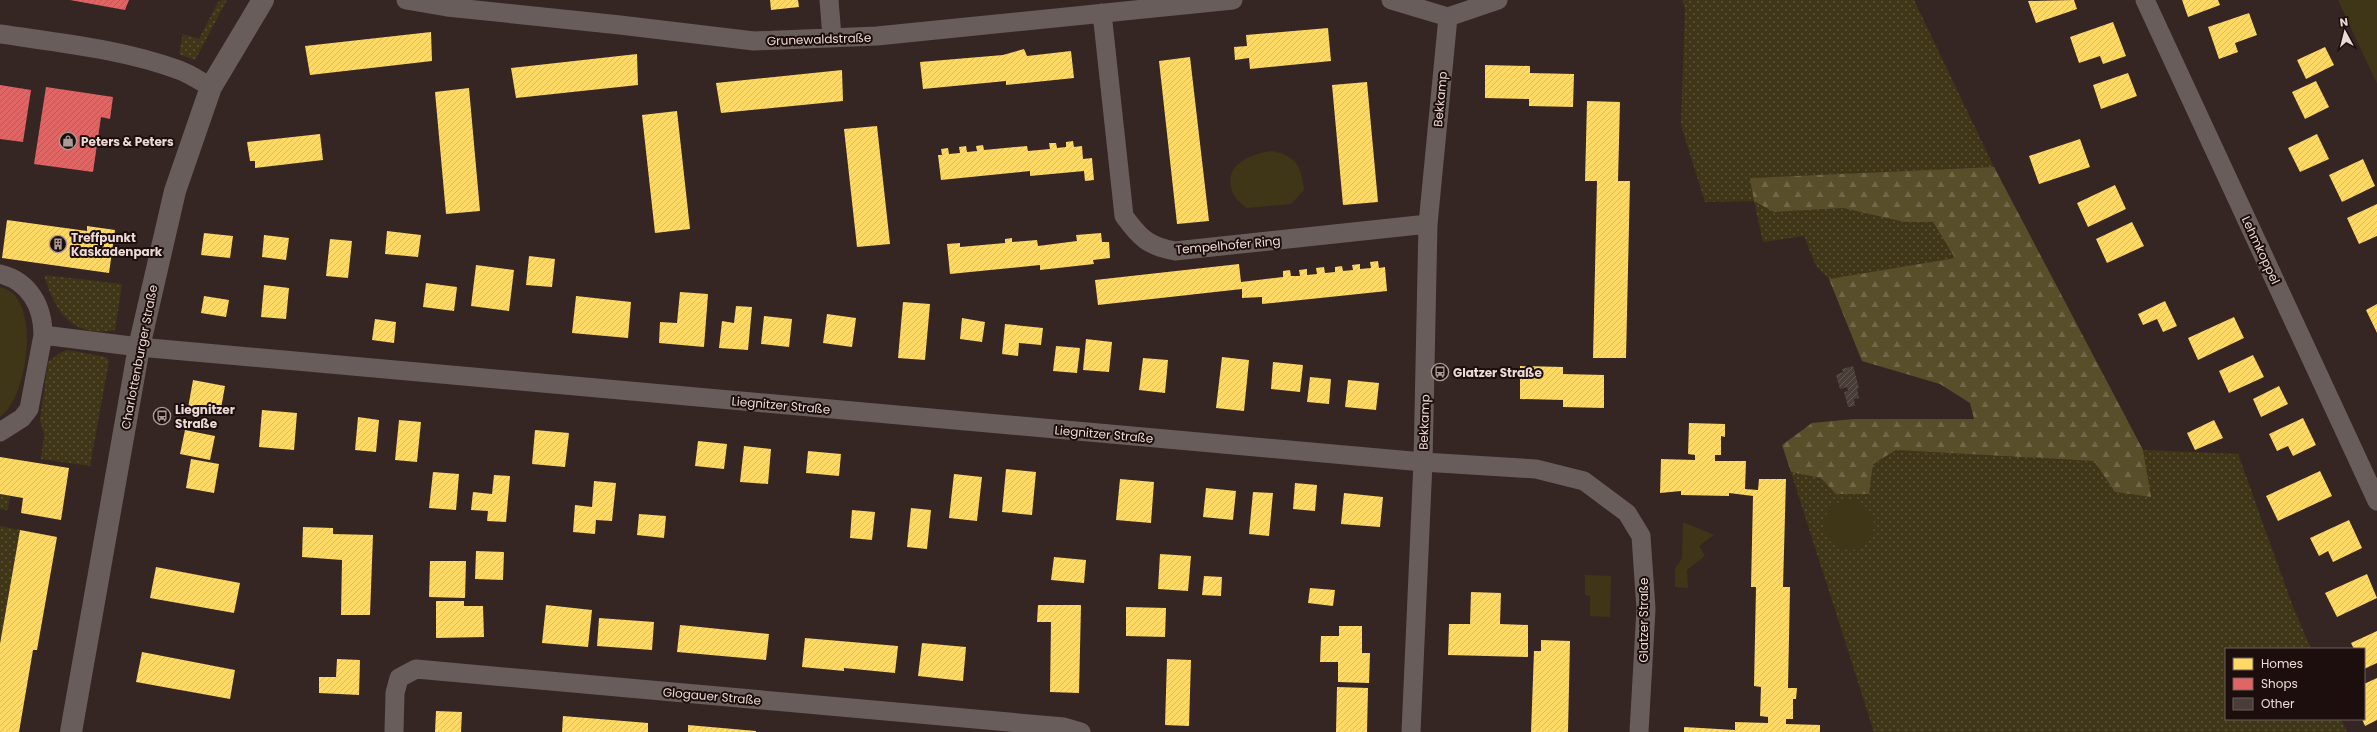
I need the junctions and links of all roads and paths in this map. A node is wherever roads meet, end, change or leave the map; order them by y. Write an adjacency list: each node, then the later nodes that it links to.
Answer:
1 (263, 0): 12 (street, Charlottenburger Straße)
2 (406, 0): 11 (street, Grunewaldstraße)
3 (829, 0): 11 (street)
4 (1233, 0): 8 (street, Grunewaldstraße)
5 (1390, 0): 9 (street)
6 (1498, 0): 9 (street)
7 (2145, 0): 19 (street, Lehmkoppel)
8 (1102, 13): 11 (street, Grunewaldstraße); 13 (street, Tempelhofer Ring)
9 (1448, 17): 13 (street, Bekkamp)
10 (0, 34): 12 (street)
11 (832, 37)
12 (211, 87): 16 (street, Charlottenburger Straße)
13 (1428, 224): 18 (street, Bekkamp)
14 (0, 274): 15 (street)
15 (43, 336): 16 (street, Liegnitzer Straße); 17 (street)
16 (139, 347): 18 (street, Liegnitzer Straße); 20 (street, Charlottenburger Straße)
17 (0, 432)
18 (1423, 462): 23 (street, Bekkamp); 24 (street, Glatzer Straße)
19 (2377, 501)
20 (71, 732)
21 (394, 732): 22 (street, Glogauer Straße)
22 (1081, 732)
23 (1411, 732)
24 (1639, 732)

